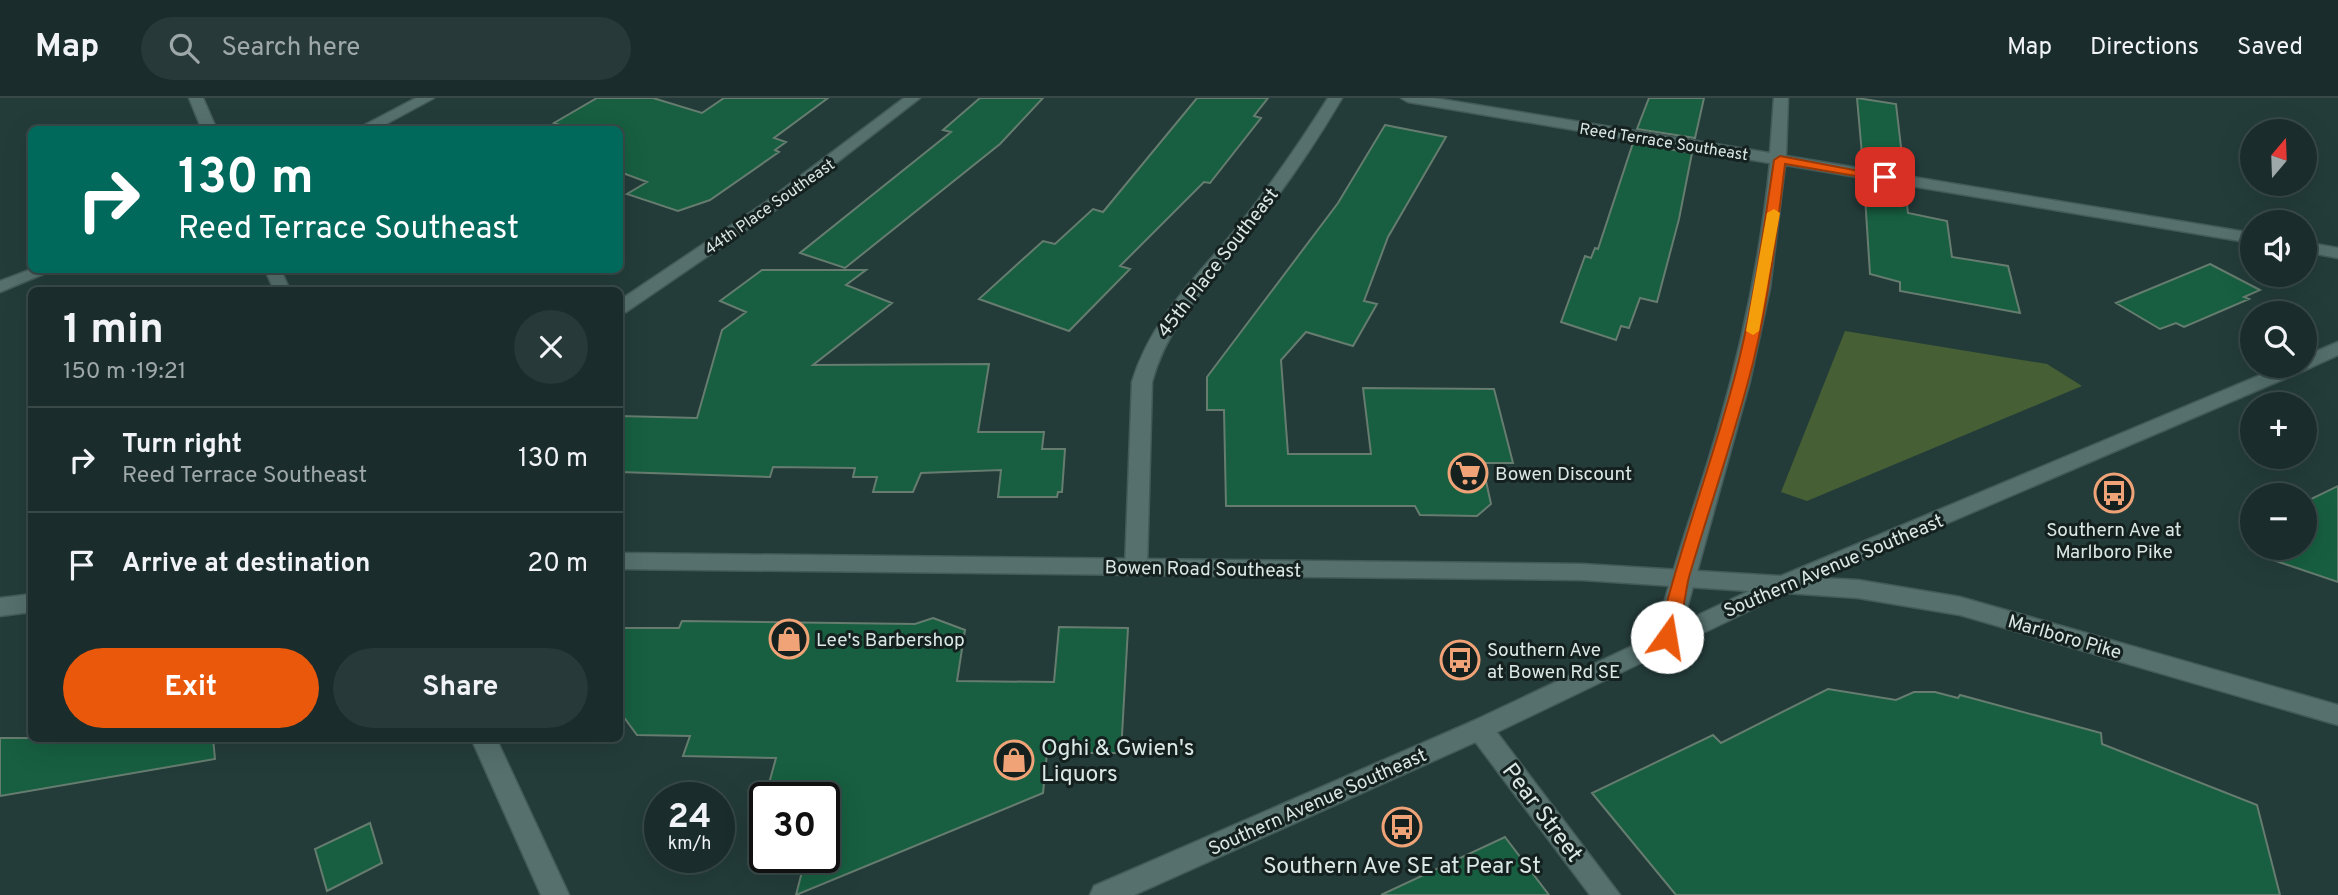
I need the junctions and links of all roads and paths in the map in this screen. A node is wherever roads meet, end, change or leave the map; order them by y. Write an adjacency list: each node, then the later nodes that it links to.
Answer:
1 (196, 98): 7 (street)
2 (427, 98): 8 (street)
3 (913, 98): 15 (street, 44th Place Southeast)
4 (1335, 98): 20 (street, 45th Place Southeast)
5 (1408, 98): 9 (street, Reed Terrace Southeast)
6 (1781, 98): 9 (street)
7 (208, 126)
8 (370, 126)
9 (1780, 160): 10 (street, Reed Terrace Southeast); 21 (street)
10 (2240, 237)
11 (2317, 249): 12 (street)
12 (2338, 253)
13 (36, 273): 14 (street)
14 (0, 287)
15 (623, 306)
16 (2338, 348): 17 (street)
17 (2317, 358)
18 (2270, 378): 22 (street, Southern Avenue Southeast)
19 (623, 561): 20 (street, Bowen Road Southeast)
20 (1136, 568): 21 (street, Bowen Road Southeast)
21 (1680, 578): 22 (street, Bowen Road Southeast); 25 (street)
22 (1786, 583): 25 (street, Southern Avenue Southeast); 26 (street, Marlboro Pike)
23 (28, 604): 24 (street)
24 (0, 607)
25 (1667, 637): 27 (street, Southern Avenue Southeast)
26 (2338, 715)
27 (1480, 729): 30 (street, Southern Avenue Southeast); 31 (street, Pear Street)
28 (485, 742): 29 (street)
29 (555, 895)
30 (1104, 895)
31 (1606, 895)

